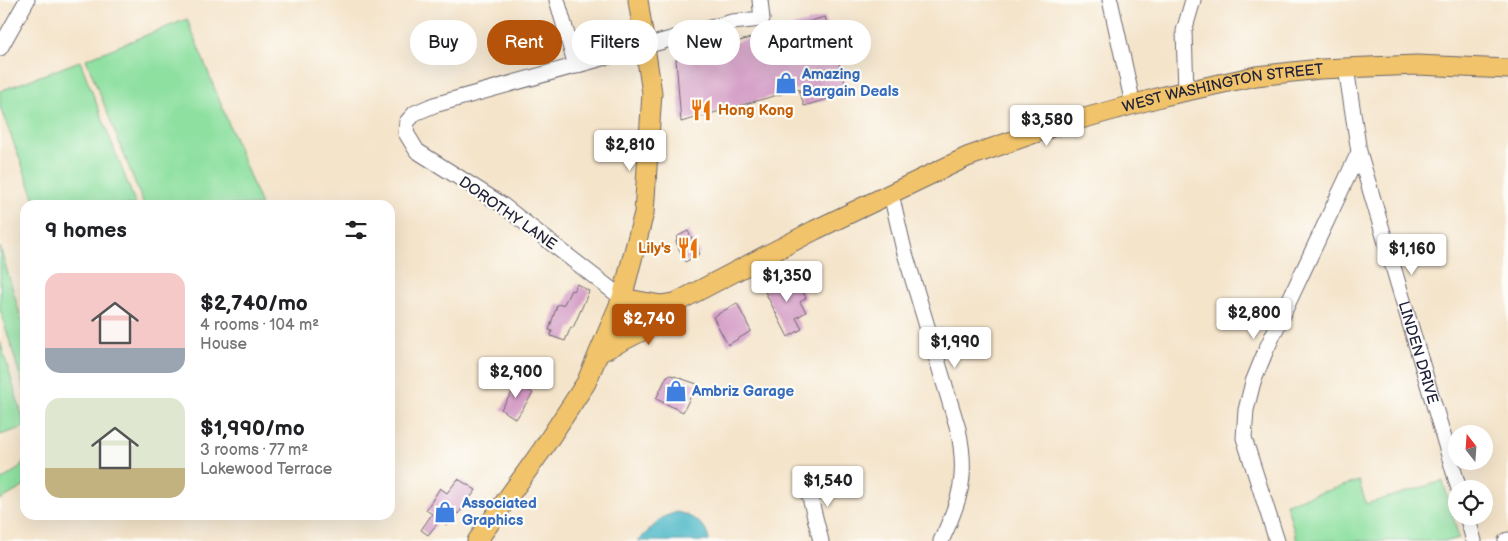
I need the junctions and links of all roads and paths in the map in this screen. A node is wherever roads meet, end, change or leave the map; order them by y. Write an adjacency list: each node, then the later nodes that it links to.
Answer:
1 (27, 0): 9 (street)
2 (557, 0): 12 (street)
3 (638, 0): 7 (main road)
4 (760, 0): 8 (street)
5 (1110, 0): 16 (street)
6 (1193, 0): 15 (street)
7 (641, 20)
8 (658, 42)
9 (0, 48)
10 (579, 65): 12 (street)
11 (648, 65): 19 (main road)
12 (576, 66): 19 (street, DOROTHY LANE)
13 (1346, 68): 14 (main road, WEST WASHINGTON STREET); 15 (main road, WEST WASHINGTON STREET); 17 (street, LINDEN DRIVE)
14 (1508, 69)
15 (1186, 91): 16 (main road, WEST WASHINGTON STREET)
16 (1133, 104): 18 (main road, WEST WASHINGTON STREET)
17 (1359, 152): 22 (street, LINDEN DRIVE); 28 (street)
18 (891, 194): 20 (main road, WEST WASHINGTON STREET); 27 (street)
19 (622, 298): 20 (main road); 21 (main road)
20 (675, 304): 21 (main road)
21 (599, 353): 25 (main road)
22 (1456, 480)
23 (806, 482): 26 (street)
24 (1470, 525): 29 (street)
25 (477, 541)
26 (821, 541)
27 (942, 541)
28 (1277, 541)
29 (1474, 541)

